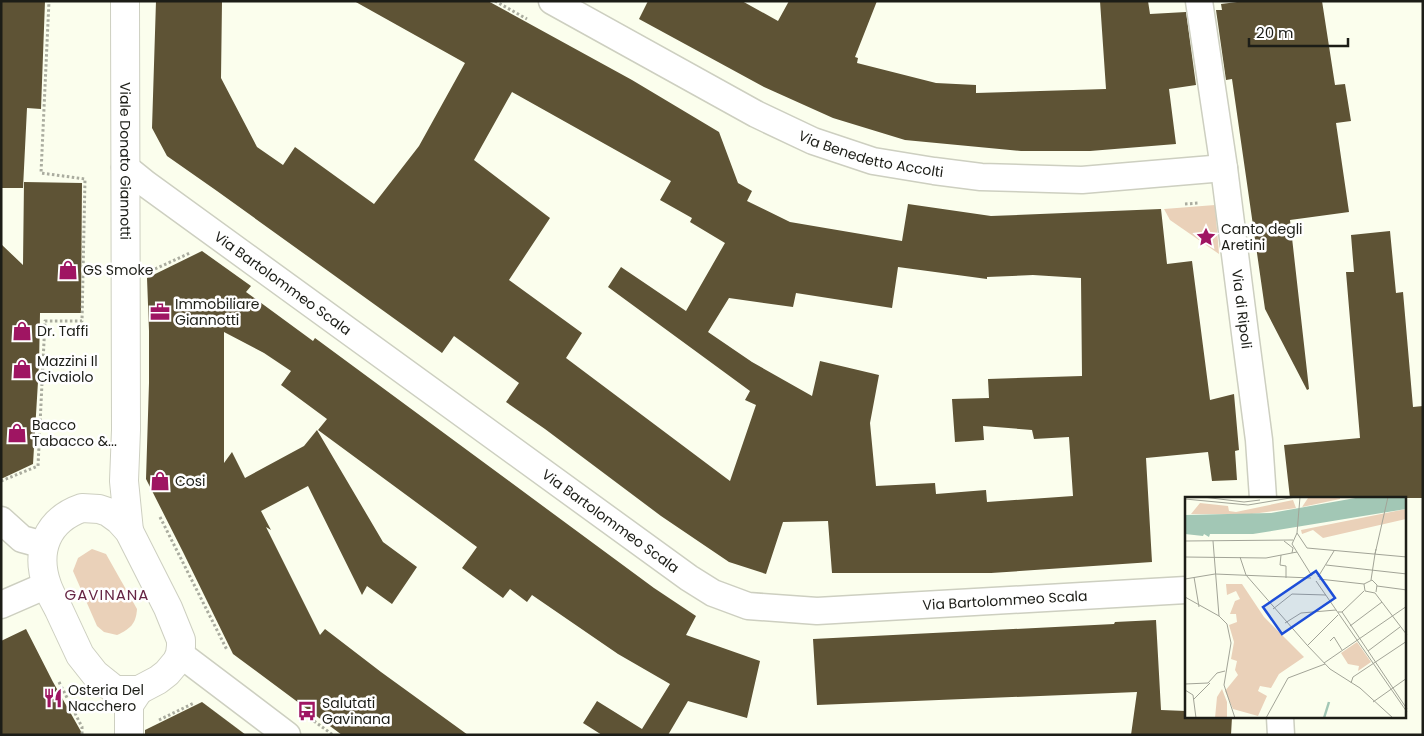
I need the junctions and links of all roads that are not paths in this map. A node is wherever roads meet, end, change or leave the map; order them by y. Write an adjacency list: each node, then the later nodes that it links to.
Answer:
1 (125, 1): 4 (main road, Viale Donato Giannotti)
2 (552, 1): 5 (street, Via Benedetto Accolti)
3 (1199, 1): 5 (street, Via di Ripoli)
4 (125, 167): 8 (main road, Viale Donato Giannotti); 11 (street, Via Bartolommeo Scala)
5 (1224, 168): 6 (street, Via di Ripoli)
6 (1263, 497)
7 (1, 520): 9 (street)
8 (129, 531): 9 (main road); 13 (main road)
9 (44, 546): 10 (main road)
10 (47, 585): 12 (street); 14 (main road)
11 (1185, 590)
12 (1, 605)
13 (180, 654): 14 (main road); 17 (street)
14 (138, 690): 16 (main road)
15 (1280, 718): 18 (street)
16 (129, 735)
17 (287, 735)
18 (1282, 735)

